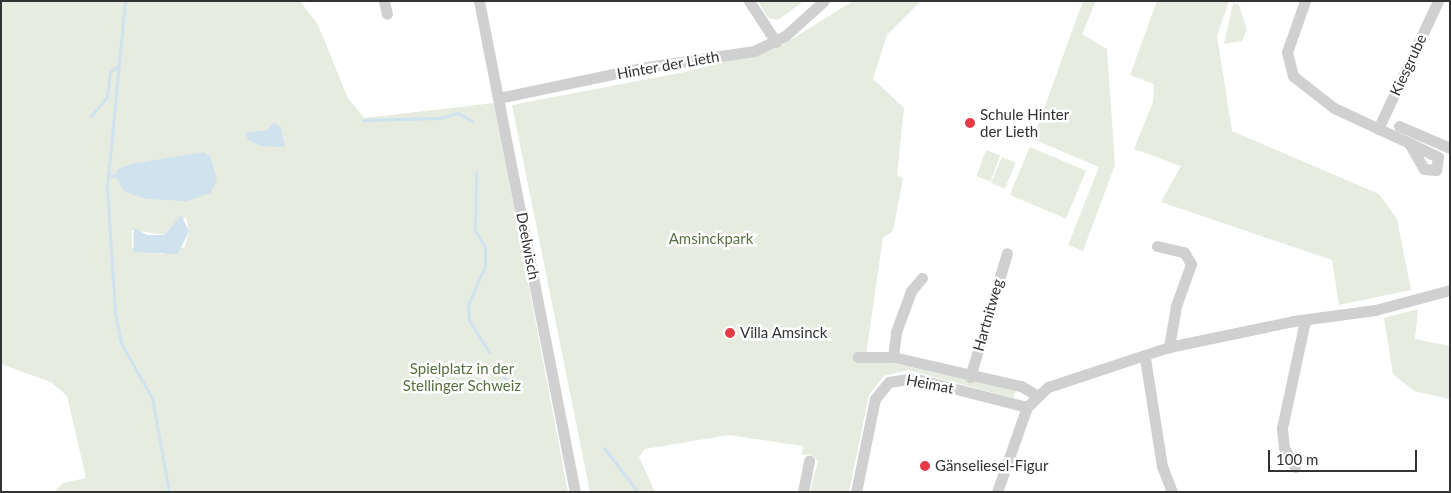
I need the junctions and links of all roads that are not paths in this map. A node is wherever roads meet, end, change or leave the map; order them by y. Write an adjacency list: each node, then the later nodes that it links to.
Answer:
1 (384, 1): 7 (street)
2 (479, 1): 9 (street, Deelwisch)
3 (749, 1): 8 (street)
4 (824, 1): 8 (street, Hinter der Lieth)
5 (1305, 1): 11 (street)
6 (1438, 1): 11 (street, Kiesgrube)
7 (387, 14)
8 (776, 42): 9 (street, Hinter der Lieth)
9 (498, 98): 29 (street, Deelwisch)
10 (1399, 126): 13 (street)
11 (1378, 129): 12 (street)
12 (1409, 143)
13 (1450, 148)
14 (1157, 246): 19 (street)
15 (1007, 254): 23 (street, Hartnitweg)
16 (922, 278): 20 (street)
17 (1450, 290): 18 (street)
18 (1305, 321): 19 (street); 27 (street)
19 (1169, 347): 22 (street)
20 (893, 357): 21 (street); 23 (street)
21 (858, 358)
22 (1145, 358): 24 (street); 28 (street)
23 (970, 377): 24 (street)
24 (1036, 395): 25 (street)
25 (1027, 407): 31 (street, Heimat); 32 (street)
26 (809, 460): 30 (street)
27 (1295, 467)
28 (1171, 490)
29 (575, 492)
30 (803, 492)
31 (856, 492)
32 (997, 492)

